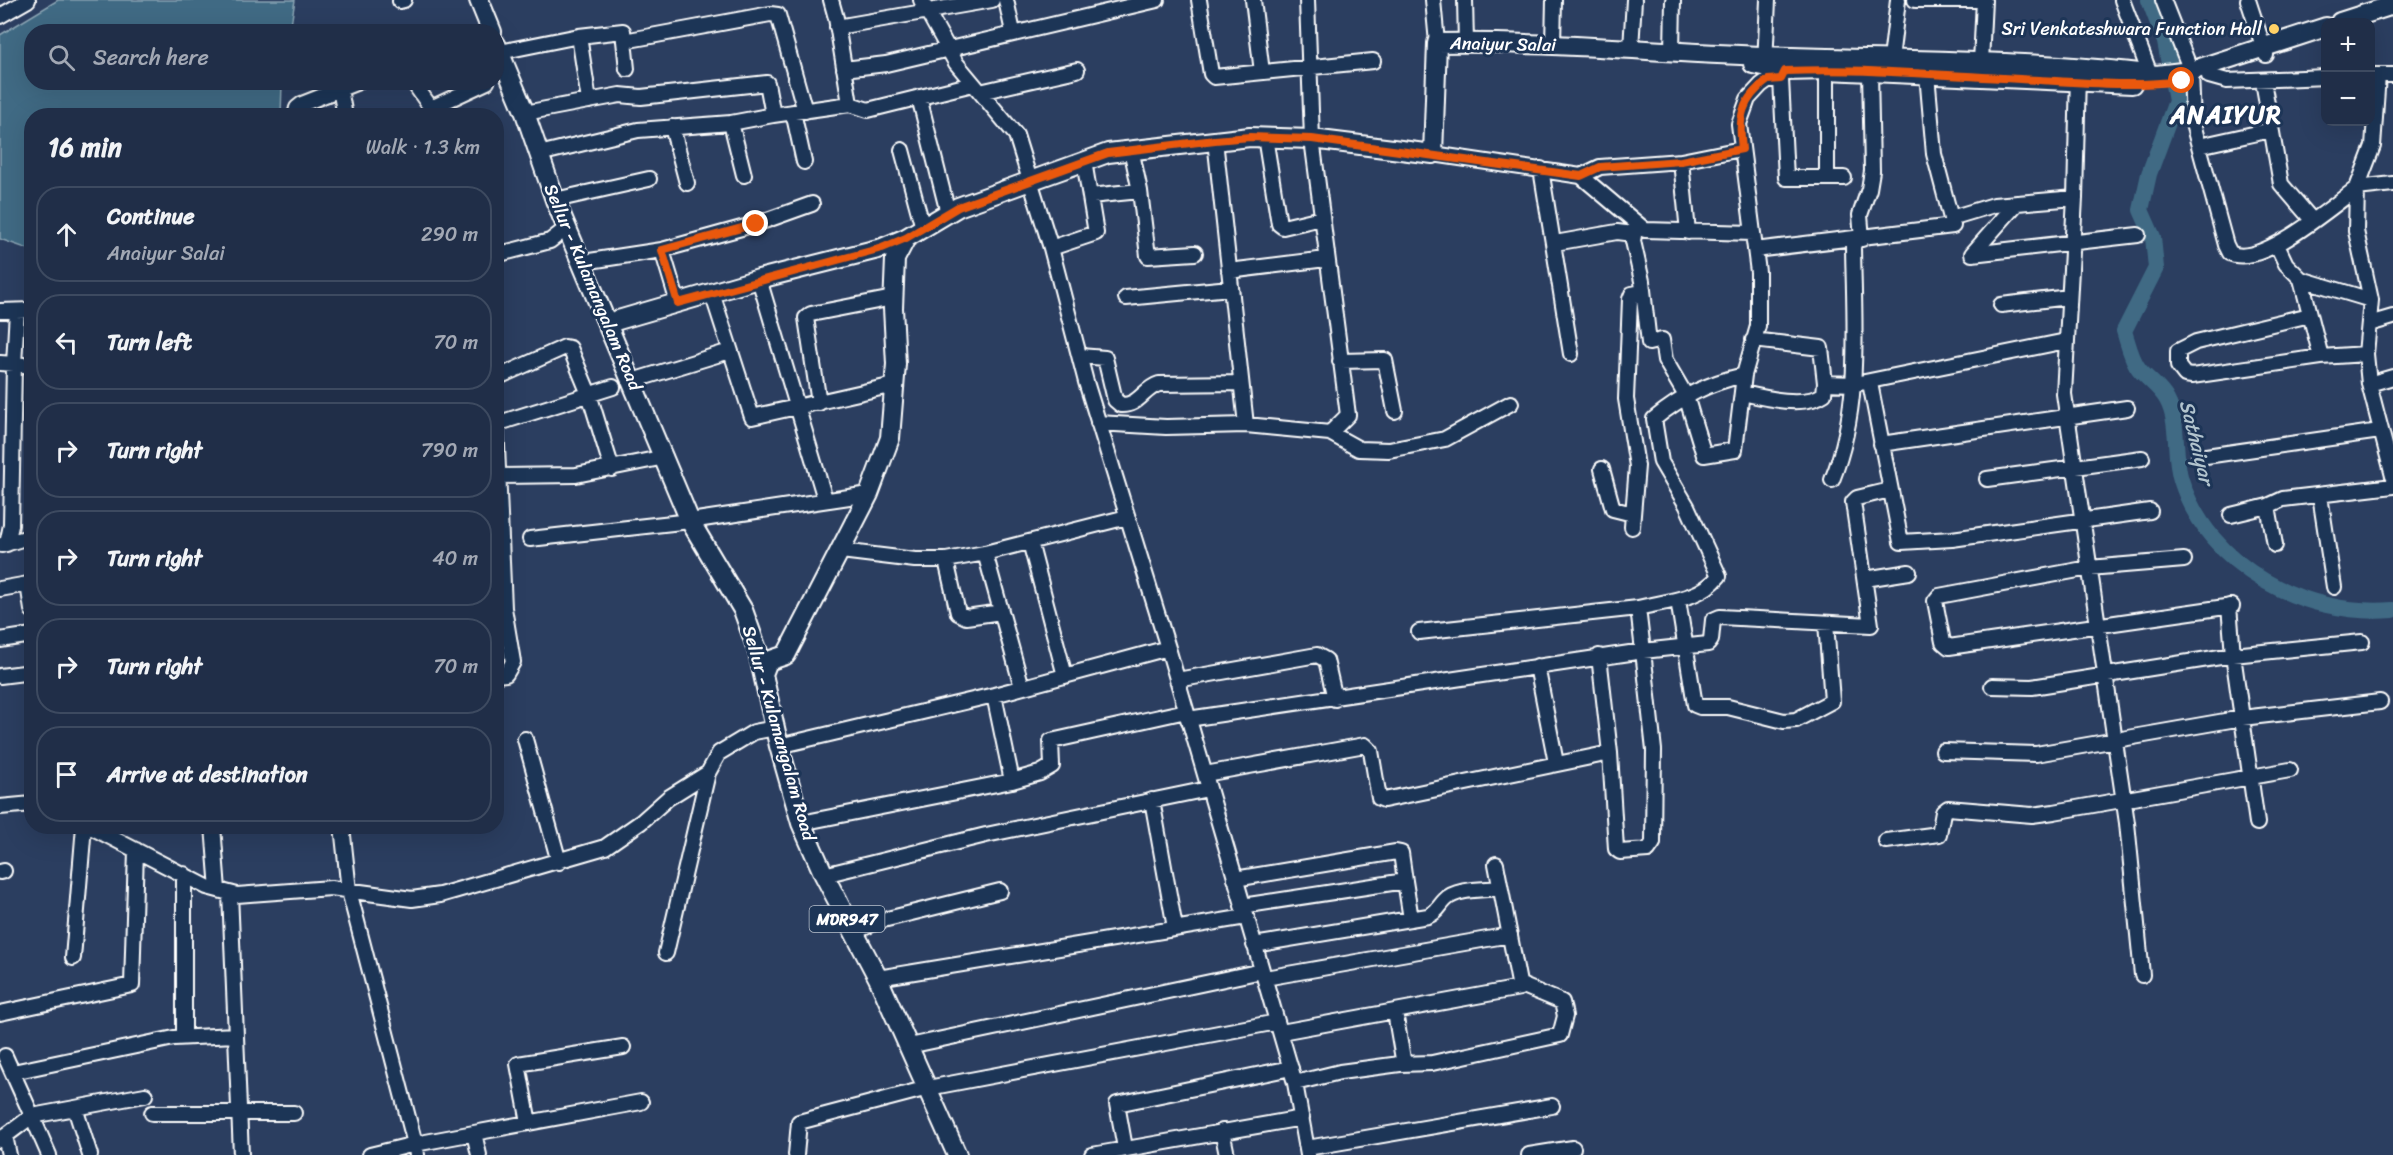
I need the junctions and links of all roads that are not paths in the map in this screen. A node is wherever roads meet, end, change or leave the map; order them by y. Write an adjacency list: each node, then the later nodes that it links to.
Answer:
1 (28, 0): 27 (street)
2 (480, 0): 30 (main road, Sellur - Kulamangalam Road / MDR947)
3 (831, 0): 31 (street)
4 (992, 0): 25 (street)
5 (1006, 0): 33 (street)
6 (1157, 0): 33 (street)
7 (1198, 0): 54 (street)
8 (1253, 0): 54 (street)
9 (1307, 0): 49 (street)
10 (1433, 0): 42 (street)
11 (1465, 0): 38 (street)
12 (1554, 0): 39 (street)
13 (1634, 0): 41 (street)
14 (1673, 0): 43 (street)
15 (1768, 0): 45 (street)
16 (1898, 0): 48 (street)
17 (1913, 0): 23 (street)
18 (1976, 0): 23 (street)
19 (1984, 0): 47 (street)
20 (2122, 0): 64 (street)
21 (2163, 0): 61 (street)
22 (2248, 0): 44 (street)
23 (1951, 1)
24 (2393, 5): 28 (main road)
25 (925, 6): 31 (street); 40 (street)
26 (2393, 15): 29 (main road)
27 (0, 16)
28 (2352, 18)
29 (2375, 20)
30 (488, 24)
31 (837, 27): 51 (street)
32 (2321, 29): 44 (main road, Anaiyur Salai)
33 (1013, 32): 40 (street)
34 (579, 36): 35 (street); 37 (street); 73 (street)
35 (504, 37)
36 (2321, 37): 44 (main road, Anaiyur Salai)
37 (624, 41): 50 (street); 79 (street)
38 (1466, 43): 39 (main road, Anaiyur Salai); 42 (main road, Anaiyur Salai)
39 (1553, 45): 41 (main road, Anaiyur Salai)
40 (947, 47): 51 (street); 67 (street)
41 (1631, 48): 43 (main road, Anaiyur Salai)
42 (1437, 49): 45 (main road, Anaiyur Salai); 94 (main road)
43 (1672, 51): 45 (main road, Anaiyur Salai)
44 (2264, 51): 61 (main road, Anaiyur Salai); 62 (main road, Anaiyur Salai)
45 (1765, 60): 48 (main road, Anaiyur Salai); 57 (main road, Anaiyur Salai)
46 (1373, 62): 49 (street)
47 (1981, 62): 48 (main road, Anaiyur Salai); 60 (main road, Anaiyur Salai)
48 (1890, 66): 55 (main road, Anaiyur Salai); 56 (main road, Anaiyur Salai)
49 (1310, 67): 54 (street); 87 (street)
50 (627, 69)
51 (844, 69): 74 (street)
52 (1077, 70): 67 (street)
53 (1827, 70): 55 (main road, Anaiyur Salai); 57 (main road, Anaiyur Salai); 101 (street)
54 (1262, 72)
55 (1870, 72): 125 (street)
56 (1927, 74): 60 (main road, Anaiyur Salai); 116 (street)
57 (1783, 75): 91 (street); 101 (street)
58 (2375, 75): 59 (street)
59 (2393, 75)
60 (2078, 76): 64 (main road, Anaiyur Salai); 110 (street)
61 (2186, 76): 62 (main road, Anaiyur Salai); 64 (main road, Anaiyur Salai); 89 (street)
62 (2209, 76): 66 (street)
63 (2321, 77): 66 (street)
64 (2154, 78)
65 (504, 79): 80 (main road, Sellur - Kulamangalam Road / MDR947)
66 (2263, 81): 85 (street)
67 (977, 88): 72 (street); 104 (street)
68 (337, 90): 75 (street)
69 (340, 90): 76 (street)
70 (417, 90): 77 (street)
71 (472, 90): 78 (street)
72 (919, 97): 74 (street); 114 (street)
73 (589, 101): 80 (street); 81 (street)
74 (850, 104): 79 (street)
75 (297, 108)
76 (344, 108)
77 (427, 108)
78 (437, 108)
79 (799, 111): 81 (street); 97 (street)
80 (525, 112): 93 (main road, Sellur - Kulamangalam Road / MDR947)
81 (773, 115): 82 (street)
82 (730, 123): 84 (street); 99 (street)
83 (2373, 126): 107 (street)
84 (672, 127): 93 (street); 105 (street)
85 (2271, 130): 89 (street); 117 (street)
86 (1265, 137): 87 (main road); 88 (main road); 115 (street)
87 (1312, 139): 94 (main road); 115 (street)
88 (1215, 140): 90 (main road); 136 (street)
89 (2199, 146): 128 (street)
90 (1131, 149): 95 (main road); 108 (street)
91 (1742, 149): 96 (street); 122 (street)
92 (902, 150): 119 (street)
93 (539, 154): 111 (main road, Sellur - Kulamangalam Road / MDR947)
94 (1433, 154): 98 (street)
95 (1084, 161): 104 (main road); 109 (street)
96 (1681, 161): 100 (street); 121 (street)
97 (804, 162)
98 (1541, 170): 100 (street); 126 (street)
99 (744, 175)
100 (1581, 176): 120 (street)
101 (1827, 178): 102 (street)
102 (1844, 178)
103 (649, 179): 111 (street)
104 (1029, 180): 114 (main road); 129 (street)
105 (687, 183)
106 (2393, 183): 107 (street)
107 (2357, 188): 117 (street); 145 (street)
108 (1140, 191): 109 (street); 133 (street)
109 (1090, 196): 129 (street)
110 (2075, 198): 112 (street); 127 (street)
111 (555, 200): 118 (main road, Sellur - Kulamangalam Road / MDR947)
112 (2017, 203): 116 (street); 127 (street)
113 (812, 204): 130 (street)
114 (948, 213): 119 (main road)
115 (1321, 218): 134 (street)
116 (1951, 218): 125 (street)
117 (2312, 220): 128 (street)
118 (568, 227): 132 (street); 135 (main road, Sellur - Kulamangalam Road / MDR947)
119 (923, 228): 124 (main road)
120 (1635, 228): 121 (street); 126 (street); 140 (street)
121 (1688, 232): 122 (street)
122 (1753, 233): 131 (street)
123 (2138, 235): 127 (street)
124 (906, 238): 137 (main road); 142 (main road)
125 (1859, 239): 131 (street); 173 (street)
126 (1555, 243): 158 (street)
127 (2073, 243): 143 (street)
128 (2277, 245): 138 (street)
129 (1051, 248): 160 (street)
130 (662, 250): 135 (street); 146 (street)
131 (1755, 250): 155 (street)
132 (504, 253)
133 (1195, 253)
134 (1326, 259): 136 (street); 162 (street)
135 (583, 262): 153 (main road, Sellur - Kulamangalam Road / MDR947)
136 (1228, 271): 139 (street)
137 (759, 279): 141 (main road); 182 (street)
138 (2301, 279): 145 (street); 151 (street)
139 (1230, 288): 144 (street); 170 (street)
140 (1643, 292): 179 (street); 197 (street)
141 (712, 293): 146 (main road); 157 (street)
142 (893, 297): 175 (main road); 180 (street)
143 (2069, 297): 147 (street); 156 (street)
144 (1126, 298)
145 (2371, 300): 154 (street)
146 (678, 303): 153 (main road)
147 (2001, 305)
148 (0, 311): 149 (street)
149 (17, 311): 150 (street); 164 (street)
150 (24, 311)
151 (2310, 315): 161 (street); 161 (street)
152 (2393, 317): 154 (street)
153 (608, 323): 169 (main road, Sellur - Kulamangalam Road / MDR947)
154 (2369, 324): 159 (street)
155 (1754, 340): 167 (street); 171 (street)
156 (2066, 341): 172 (street); 185 (street)
157 (730, 351): 169 (street); 182 (street)
158 (1572, 354)
159 (2366, 354): 161 (street); 174 (street)
160 (1080, 356): 170 (street); 187 (street)
161 (2321, 357)
162 (1340, 361): 184 (street); 190 (street)
163 (0, 363): 164 (street)
164 (14, 364): 165 (street); 215 (street)
165 (24, 365)
166 (504, 374): 178 (street)
167 (1744, 375): 177 (street); 179 (street)
168 (2393, 377): 174 (street)
169 (632, 381): 192 (main road, Sellur - Kulamangalam Road / MDR947)
170 (1240, 383): 188 (street)
171 (1825, 383): 173 (street); 177 (street)
172 (1870, 383): 173 (street); 191 (street)
173 (1855, 384): 201 (street)
174 (2369, 384): 189 (street)
175 (894, 385): 180 (street); 203 (main road)
176 (613, 387): 178 (street)
177 (1743, 393): 179 (street)
178 (589, 394): 186 (street); 196 (street)
179 (1686, 396): 228 (street)
180 (819, 403): 182 (street)
181 (1511, 403): 190 (street)
182 (798, 408): 205 (street)
183 (2127, 408): 185 (street)
184 (1395, 411)
185 (2067, 415): 191 (street); 195 (street)
186 (504, 421)
187 (1098, 423): 188 (street); 209 (street)
188 (1246, 425): 190 (street)
189 (2380, 431): 193 (street); 199 (street)
190 (1330, 433)
191 (1881, 444): 202 (street)
192 (660, 457): 196 (street); 210 (main road, Sellur - Kulamangalam Road / MDR947)
193 (2199, 457)
194 (2142, 458): 195 (street)
195 (2076, 467): 200 (street); 211 (street)
196 (612, 469): 198 (street)
197 (1602, 469)
198 (504, 476)
199 (2393, 477): 204 (street)
200 (1987, 478)
201 (1832, 480)
202 (1890, 490): 211 (street); 224 (street)
203 (869, 494): 205 (street); 217 (main road)
204 (2320, 496): 206 (street); 226 (street)
205 (825, 499): 210 (street)
206 (2268, 506): 208 (street); 216 (street)
207 (2150, 511): 211 (street)
208 (2231, 514)
209 (1127, 517): 214 (street); 239 (street)
210 (690, 521): 213 (street); 247 (main road, Sellur - Kulamangalam Road / MDR947)
211 (2082, 522): 222 (street)
212 (24, 539): 215 (street)
213 (530, 539)
214 (1030, 542): 218 (street); 250 (street)
215 (4, 545)
216 (2275, 545)
217 (841, 551): 221 (street); 247 (main road)
218 (985, 553): 221 (street); 232 (street)
219 (2184, 560): 222 (street)
220 (504, 561): 229 (street)
221 (946, 561): 232 (street)
222 (2089, 568): 234 (street); 234 (street)
223 (1909, 572): 224 (street)
224 (1865, 579): 233 (street)
225 (24, 585): 227 (street)
226 (2334, 587)
227 (0, 589)
228 (1678, 600): 231 (street); 240 (street)
229 (504, 608)
230 (504, 608): 246 (street)
231 (1638, 608): 235 (street); 241 (street)
232 (1001, 612): 253 (street)
233 (1826, 623): 240 (street); 240 (street)
234 (2097, 624): 242 (street); 248 (street)
235 (1419, 632)
236 (24, 636): 237 (street)
237 (0, 640)
238 (2362, 642): 242 (street)
239 (1168, 648): 250 (street); 251 (street)
240 (1686, 648): 241 (street)
241 (1642, 651): 243 (street); 263 (street)
242 (2233, 655): 248 (street); 258 (street)
243 (1599, 656): 244 (street); 263 (street)
244 (1538, 666): 255 (street); 264 (street)
245 (24, 673): 249 (street)
246 (504, 674)
247 (764, 674): 259 (main road, Sellur - Kulamangalam Road / MDR947)
248 (2106, 675): 252 (street); 261 (street)
249 (0, 676)
250 (1065, 676): 253 (street)
251 (1177, 680): 255 (street); 257 (street)
252 (1992, 686)
253 (1022, 687): 254 (street)
254 (994, 695): 259 (street); 269 (street)
255 (1335, 699): 257 (street)
256 (2380, 702): 258 (street)
257 (1187, 715): 267 (street); 269 (street)
258 (2242, 718): 261 (street); 268 (street)
259 (777, 737): 266 (street); 275 (main road, Sellur - Kulamangalam Road / MDR947)
260 (525, 739): 283 (street)
261 (2114, 740): 262 (street); 272 (street)
262 (1943, 751)
263 (1610, 753): 264 (street)
264 (1556, 763): 267 (street)
265 (2290, 770): 268 (street)
266 (708, 773): 283 (street); 299 (street)
267 (1205, 774): 270 (street)
268 (2250, 775): 272 (street); 276 (street)
269 (1012, 781): 275 (street)
270 (1208, 789): 271 (street); 287 (street)
271 (1152, 800): 286 (street); 295 (street)
272 (2123, 801): 281 (street); 302 (street)
273 (24, 805): 274 (street)
274 (0, 807)
275 (801, 823): 286 (main road, Sellur - Kulamangalam Road / MDR947)
276 (2257, 823)
277 (83, 834): 300 (street)
278 (116, 834): 282 (street)
279 (214, 834): 292 (street)
280 (343, 834): 290 (street)
281 (1887, 841)
282 (136, 850): 285 (street); 306 (street)
283 (558, 862): 290 (street)
284 (1496, 864): 289 (street)
285 (184, 874): 292 (street); 309 (street)
286 (824, 875): 296 (main road, Sellur - Kulamangalam Road / MDR947)
287 (1235, 879): 288 (street); 293 (street)
288 (1405, 881): 293 (street); 294 (street)
289 (1500, 888): 294 (street); 297 (street)
290 (349, 891): 292 (street); 333 (street)
291 (1000, 891): 296 (street)
292 (224, 892): 308 (street)
293 (1244, 911): 295 (street); 298 (street)
294 (1411, 919): 298 (street)
295 (1175, 928): 303 (street)
296 (854, 932): 303 (main road, Sellur - Kulamangalam Road / MDR947)
297 (1510, 935): 301 (street); 304 (street)
298 (1254, 945): 301 (street)
299 (666, 952)
300 (73, 958)
301 (1263, 974): 307 (street); 310 (street)
302 (2142, 975)
303 (878, 978): 310 (main road, Sellur - Kulamangalam Road / MDR947)
304 (1521, 985): 305 (street); 313 (street)
305 (1395, 1012): 307 (street); 313 (street)
306 (0, 1013)
307 (1279, 1027): 314 (street); 317 (street)
308 (235, 1035): 309 (street); 322 (street)
309 (184, 1037): 315 (street)
310 (909, 1046): 317 (main road, Sellur - Kulamangalam Road / MDR947)
311 (623, 1047): 327 (street)
312 (2, 1054): 315 (street)
313 (1400, 1064): 316 (street)
314 (1291, 1068): 316 (street); 331 (street)
315 (13, 1072): 325 (street)
316 (1295, 1083): 326 (street)
317 (928, 1088): 341 (street); 342 (main road, Sellur - Kulamangalam Road / MDR947)
318 (144, 1095): 321 (street)
319 (641, 1102): 327 (street)
320 (1552, 1106): 334 (street)
321 (75, 1108): 325 (street); 337 (street)
322 (238, 1112): 323 (street); 324 (street); 338 (street)
323 (152, 1113)
324 (294, 1113)
325 (32, 1116): 330 (street); 336 (street)
326 (1302, 1118): 328 (street); 334 (street)
327 (529, 1123): 329 (street)
328 (1222, 1131): 331 (street); 344 (street)
329 (474, 1133): 333 (street); 340 (street)
330 (2, 1138): 335 (street)
331 (1125, 1148): 343 (street)
332 (1572, 1148): 345 (street)
333 (416, 1150): 339 (street)
334 (1308, 1151)
335 (9, 1155)
336 (49, 1155)
337 (90, 1155)
338 (240, 1155)
339 (370, 1155)
340 (479, 1155)
341 (796, 1155)
342 (957, 1155)
343 (1092, 1155)
344 (1227, 1155)
345 (1529, 1155)

